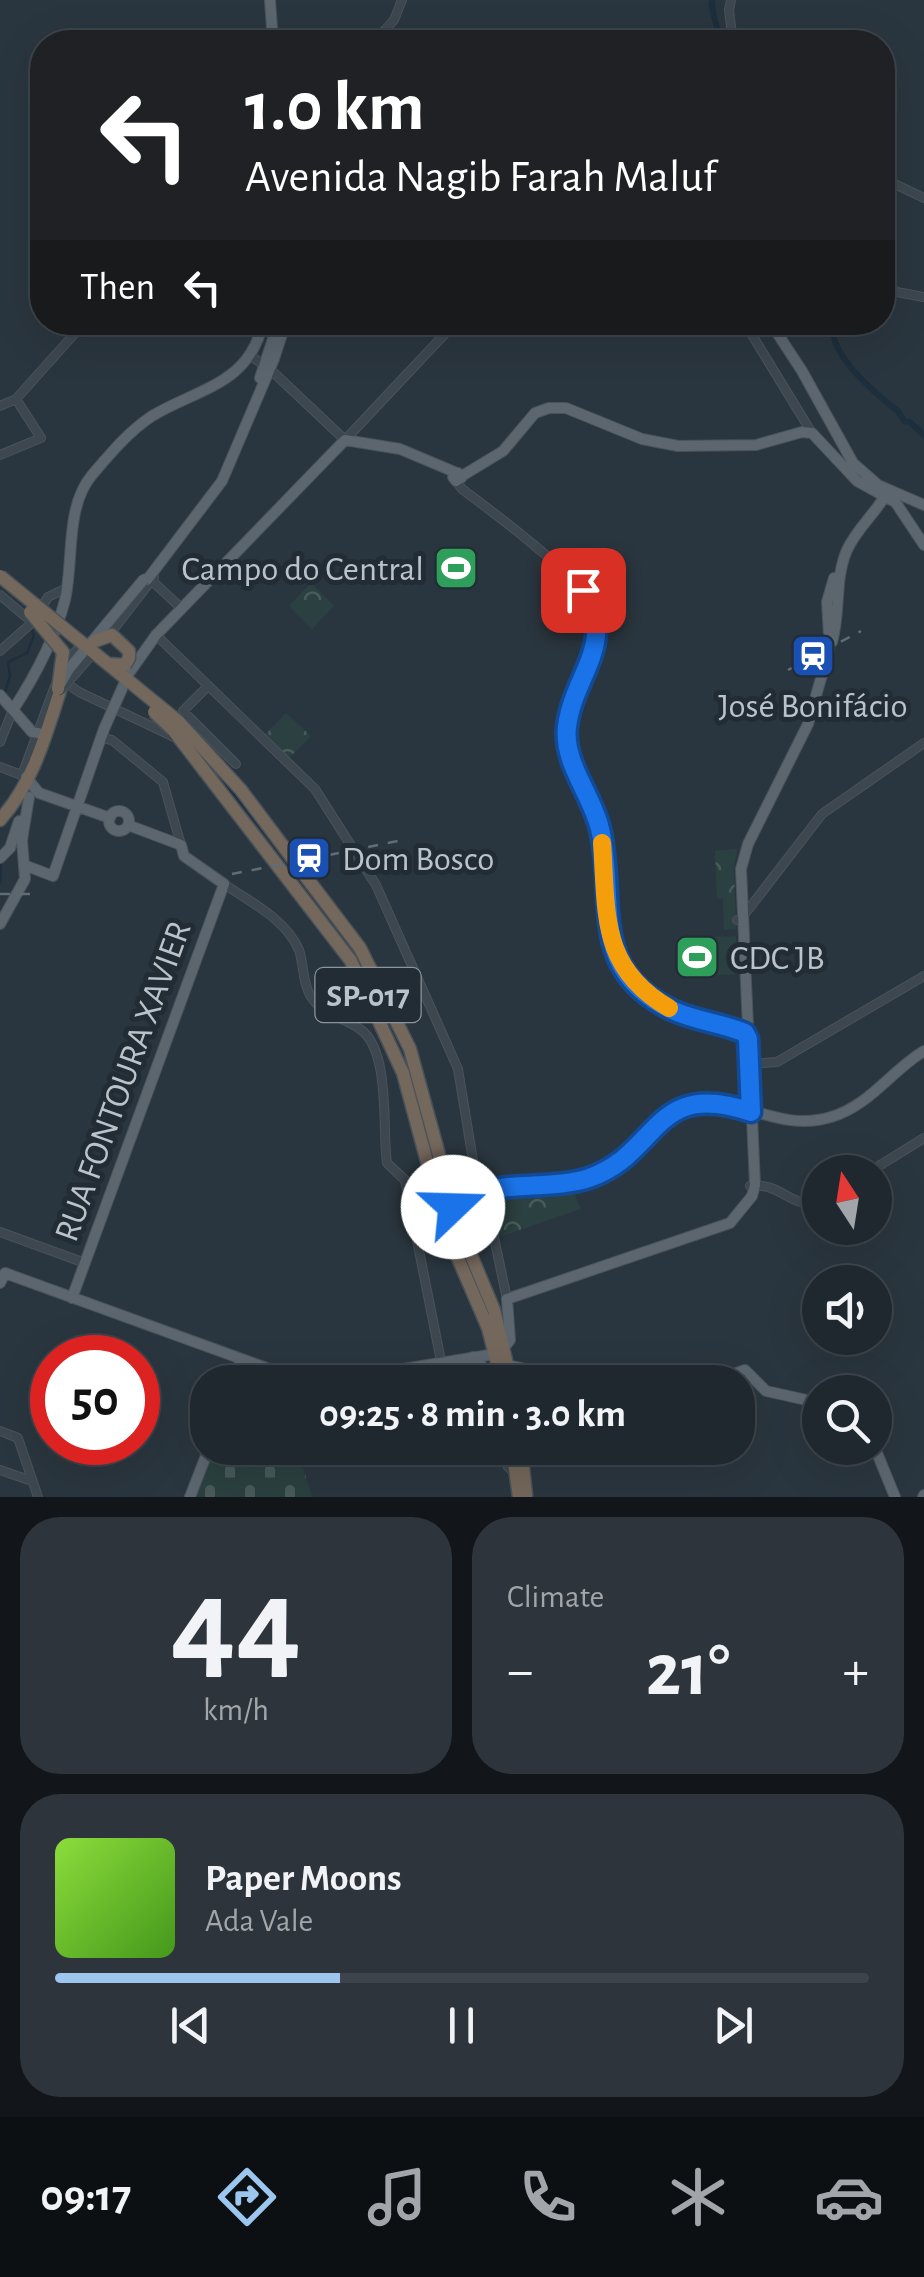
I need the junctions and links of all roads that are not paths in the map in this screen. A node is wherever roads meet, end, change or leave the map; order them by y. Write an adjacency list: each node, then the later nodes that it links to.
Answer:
1 (270, 0): 4 (main road)
2 (402, 0): 5 (street)
3 (731, 0): 6 (street)
4 (273, 30)
5 (385, 30)
6 (731, 30)
7 (895, 184): 8 (street)
8 (924, 198)
9 (895, 291): 10 (street)
10 (924, 296)
11 (73, 335): 19 (street)
12 (260, 335): 17 (main road)
13 (281, 335): 18 (main road)
14 (444, 335): 23 (street)
15 (752, 335): 22 (street)
16 (781, 335): 27 (main road)
17 (251, 356): 18 (street); 33 (main road)
18 (270, 367): 21 (street); 23 (street); 24 (main road); 32 (main road)
19 (16, 399): 20 (street); 25 (street)
20 (0, 406)
21 (248, 431): 24 (main road); 32 (street)
22 (812, 432): 26 (main road); 27 (main road)
23 (349, 439): 26 (main road); 35 (main road)
24 (238, 444): 32 (main road)
25 (0, 455)
26 (460, 478): 73 (street)
27 (868, 481): 28 (main road)
28 (888, 494): 29 (main road); 30 (main road); 71 (main road)
29 (924, 502)
30 (924, 545)
31 (0, 572): 36 (street); 47 (highway, SP-017, bridge)
32 (147, 578): 35 (street); 37 (street); 39 (street); 41 (main road, bridge); 50 (main road, bridge)
33 (66, 588): 36 (street); 38 (main road)
34 (0, 592): 36 (highway, SP-017)
35 (182, 608): 40 (main road)
36 (36, 613): 38 (street); 38 (street); 42 (street); 50 (highway, bridge); 53 (highway, SP-017, bridge)
37 (104, 621): 39 (street); 45 (street)
38 (54, 629): 43 (main road); 44 (street); 45 (street)
39 (114, 630): 41 (street); 46 (street)
40 (156, 635): 46 (main road); 49 (street)
41 (101, 640): 47 (street); 47 (highway, bridge); 50 (highway, bridge)
42 (0, 651)
43 (44, 652): 44 (main road); 52 (main road)
44 (58, 652): 48 (street)
45 (75, 654): 48 (street)
46 (137, 654): 54 (main road, bridge)
47 (98, 659): 50 (street, bridge); 53 (highway, SP-017, bridge)
48 (59, 668): 50 (street)
49 (208, 686): 53 (street); 80 (street)
50 (62, 688): 55 (highway); 59 (street); 62 (highway)
51 (2, 697): 52 (main road)
52 (14, 710): 55 (main road); 57 (street)
53 (180, 722): 56 (highway); 59 (highway, SP-017); 63 (highway, SP-017)
54 (103, 734): 64 (main road); 66 (street)
55 (40, 738): 62 (highway)
56 (210, 738): 60 (street)
57 (0, 742)
58 (924, 743): 71 (street)
59 (193, 752): 81 (highway, SP-017)
60 (236, 764): 63 (highway)
61 (0, 767): 62 (street)
62 (30, 780): 64 (main road); 65 (highway); 67 (main road); 68 (main road)
63 (241, 790): 81 (highway, SP-017)
64 (77, 806): 66 (main road); 68 (main road)
65 (0, 818)
66 (181, 846): 69 (main road)
67 (1, 857)
68 (26, 867): 70 (main road)
69 (224, 884): 84 (main road, RUA FONTOURA XAVIER); 90 (street)
70 (0, 924)
71 (740, 924): 73 (main road)
72 (924, 976): 75 (street)
73 (745, 1035): 75 (main road)
74 (924, 1048): 76 (main road)
75 (746, 1062): 76 (main road)
76 (748, 1109): 79 (main road); 80 (main road)
77 (924, 1138): 78 (street)
78 (892, 1158)
79 (754, 1189): 82 (street); 87 (main road)
80 (480, 1190): 81 (main road); 87 (street)
81 (448, 1195): 88 (highway, SP-017); 88 (highway, SP-017)
82 (802, 1202)
83 (0, 1232): 84 (street)
84 (85, 1263): 86 (main road, RUA FONTOURA XAVIER)
85 (2, 1280): 86 (main road)
86 (72, 1298): 89 (main road)
87 (507, 1300): 88 (main road)
88 (495, 1355): 90 (main road); 94 (main road); 95 (highway, SP-017); 96 (main road)
89 (241, 1359): 91 (main road); 92 (main road)
90 (442, 1362): 93 (main road)
91 (239, 1365)
92 (257, 1365)
93 (424, 1365)
94 (491, 1365)
95 (504, 1365)
96 (511, 1365)
97 (755, 1380): 98 (main road)
98 (802, 1398)
99 (0, 1431): 107 (street)
100 (202, 1465): 109 (main road)
101 (512, 1465): 105 (street)
102 (515, 1465): 105 (highway)
103 (516, 1465): 105 (highway)
104 (882, 1465): 111 (main road)
105 (515, 1468): 110 (highway)
106 (0, 1470): 107 (street)
107 (32, 1481): 108 (street)
108 (38, 1497)
109 (190, 1497)
110 (522, 1497)
111 (895, 1497)

